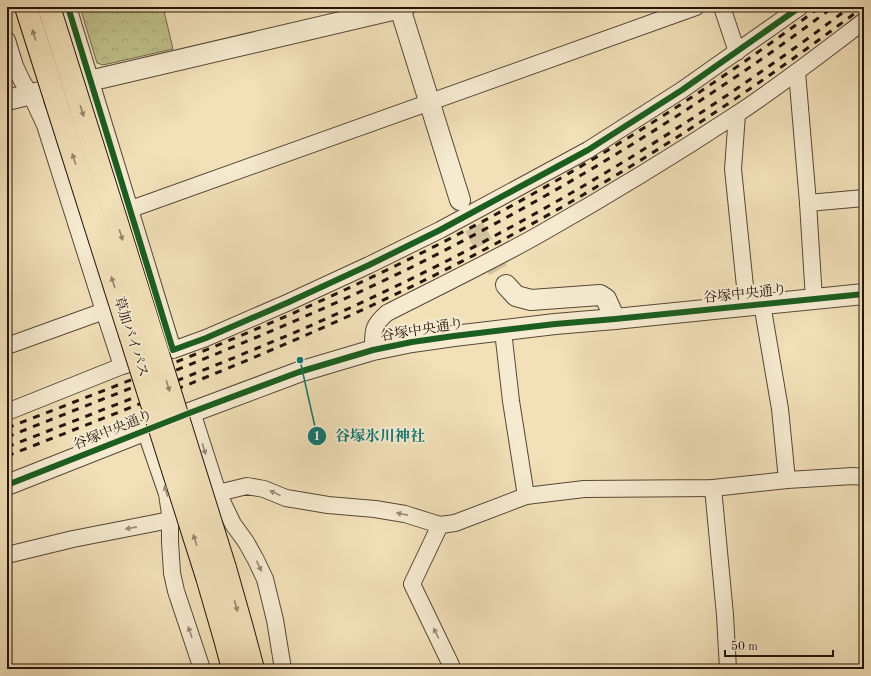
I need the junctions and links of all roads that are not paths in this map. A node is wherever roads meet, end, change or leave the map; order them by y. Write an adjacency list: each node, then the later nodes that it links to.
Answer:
1 (10, 7): 17 (highway)
2 (26, 7): 17 (highway, 草加バイパス, one-way to 2, bridge)
3 (49, 7): 46 (highway, 草加バイパス, one-way to 46, bridge)
4 (68, 7): 13 (street)
5 (402, 7): 13 (street); 16 (street)
6 (696, 7): 16 (street)
7 (722, 7): 11 (street)
8 (800, 7): 11 (street)
9 (864, 21): 12 (street)
10 (7, 40): 14 (street)
11 (736, 52): 31 (street)
12 (797, 72): 18 (street); 21 (street)
13 (90, 80): 14 (street); 22 (street)
14 (31, 95): 15 (street); 27 (street)
15 (7, 100)
16 (429, 102): 20 (street); 22 (street)
17 (57, 108): 46 (highway, 草加バイパス, one-way to 17, bridge)
18 (737, 114): 26 (street); 32 (street)
19 (864, 198): 21 (street)
20 (460, 200)
21 (808, 203): 25 (street)
22 (131, 209): 31 (street)
23 (506, 285): 28 (street)
24 (864, 294): 25 (street, 谷塚中央通り)
25 (814, 299): 26 (street, 谷塚中央通り)
26 (754, 305): 28 (street, 谷塚中央通り); 38 (street)
27 (104, 311): 30 (street); 33 (street)
28 (616, 319): 29 (street, 谷塚中央通り)
29 (503, 331): 32 (street, 谷塚中央通り); 42 (street)
30 (7, 346)
31 (173, 350): 33 (street)
32 (373, 350): 35 (street, 谷塚中央通り)
33 (122, 366): 34 (street)
34 (7, 412)
35 (192, 412): 36 (street, 谷塚中央通り); 41 (street, one-way to 41)
36 (145, 430): 39 (street, 谷塚中央通り); 43 (street, one-way to 36)
37 (864, 477): 38 (street)
38 (787, 480): 40 (street)
39 (7, 485)
40 (713, 488): 42 (street); 52 (street)
41 (218, 493): 44 (street, one-way to 41); 50 (street, one-way to 50)
42 (526, 496): 44 (street)
43 (170, 520): 45 (street, one-way to 45); 47 (street, one-way to 43)
44 (440, 524): 51 (street, one-way to 44)
45 (7, 555)
46 (216, 573): 48 (highway, 草加バイパス); 49 (highway, 草加バイパス, one-way to 49)
47 (202, 669)
48 (233, 669)
49 (253, 669)
50 (283, 669)
51 (450, 669)
52 (728, 669)

